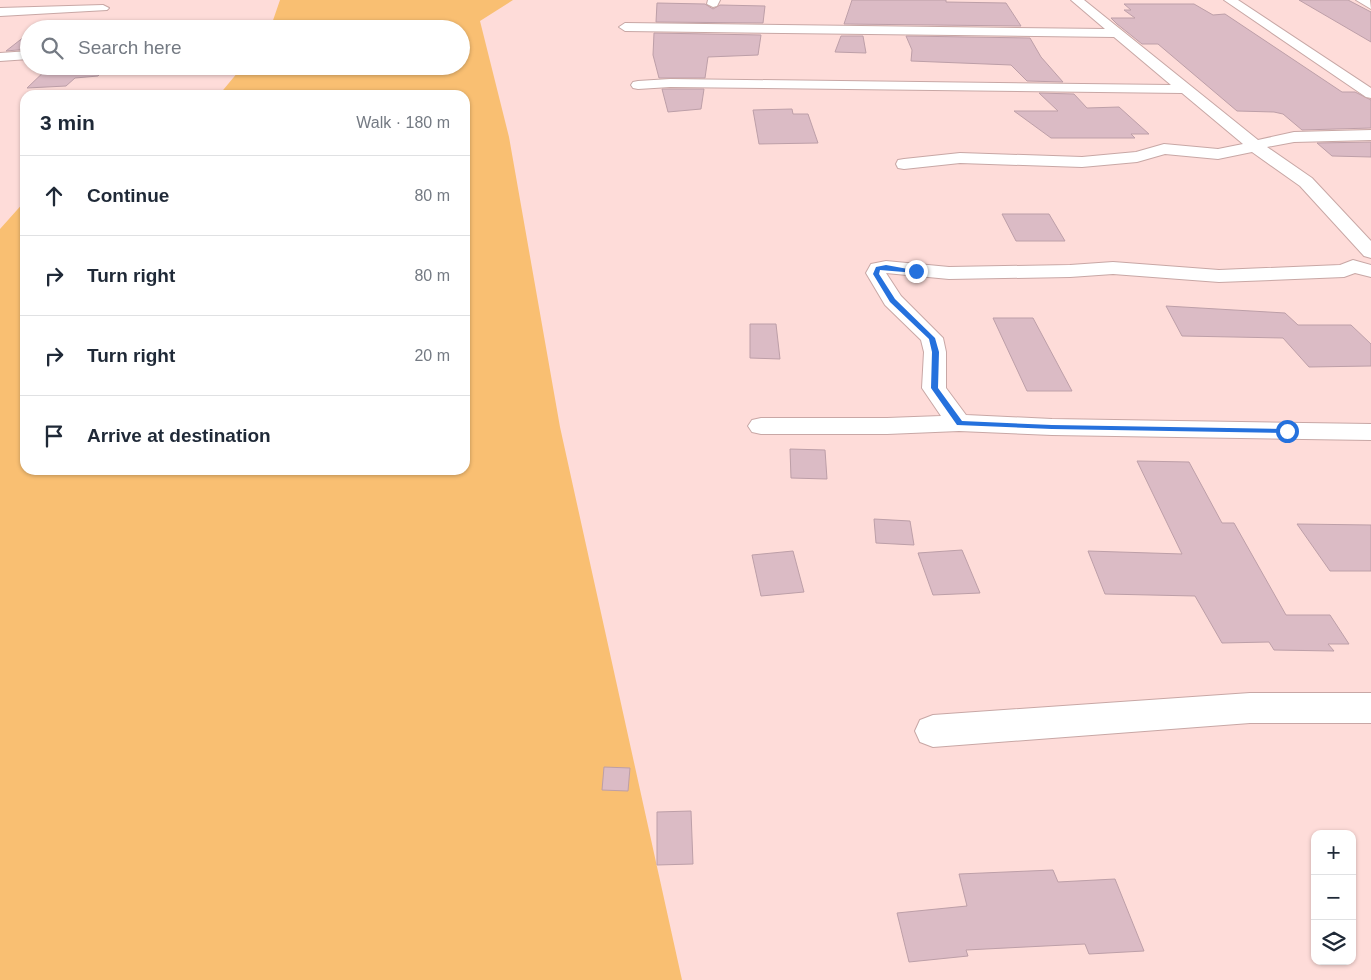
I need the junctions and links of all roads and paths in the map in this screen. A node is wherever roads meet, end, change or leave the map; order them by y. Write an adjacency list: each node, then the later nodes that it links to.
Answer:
1 (1077, 0): 8 (street)
2 (1230, 0): 13 (street)
3 (1362, 0): 4 (street)
4 (1371, 6)
5 (103, 8): 6 (street)
6 (0, 12)
7 (625, 27): 8 (street)
8 (1117, 33): 12 (street)
9 (20, 56): 10 (street)
10 (0, 57)
11 (638, 86): 12 (street)
12 (1185, 88): 15 (street)
13 (1371, 94)
14 (1371, 135): 15 (street)
15 (1256, 147): 16 (street); 17 (street)
16 (904, 164)
17 (1371, 252)
18 (1371, 270): 19 (street)
19 (959, 423): 20 (street); 21 (street)
20 (761, 426)
21 (1371, 432)
22 (1371, 708): 23 (street)
23 (933, 730)

